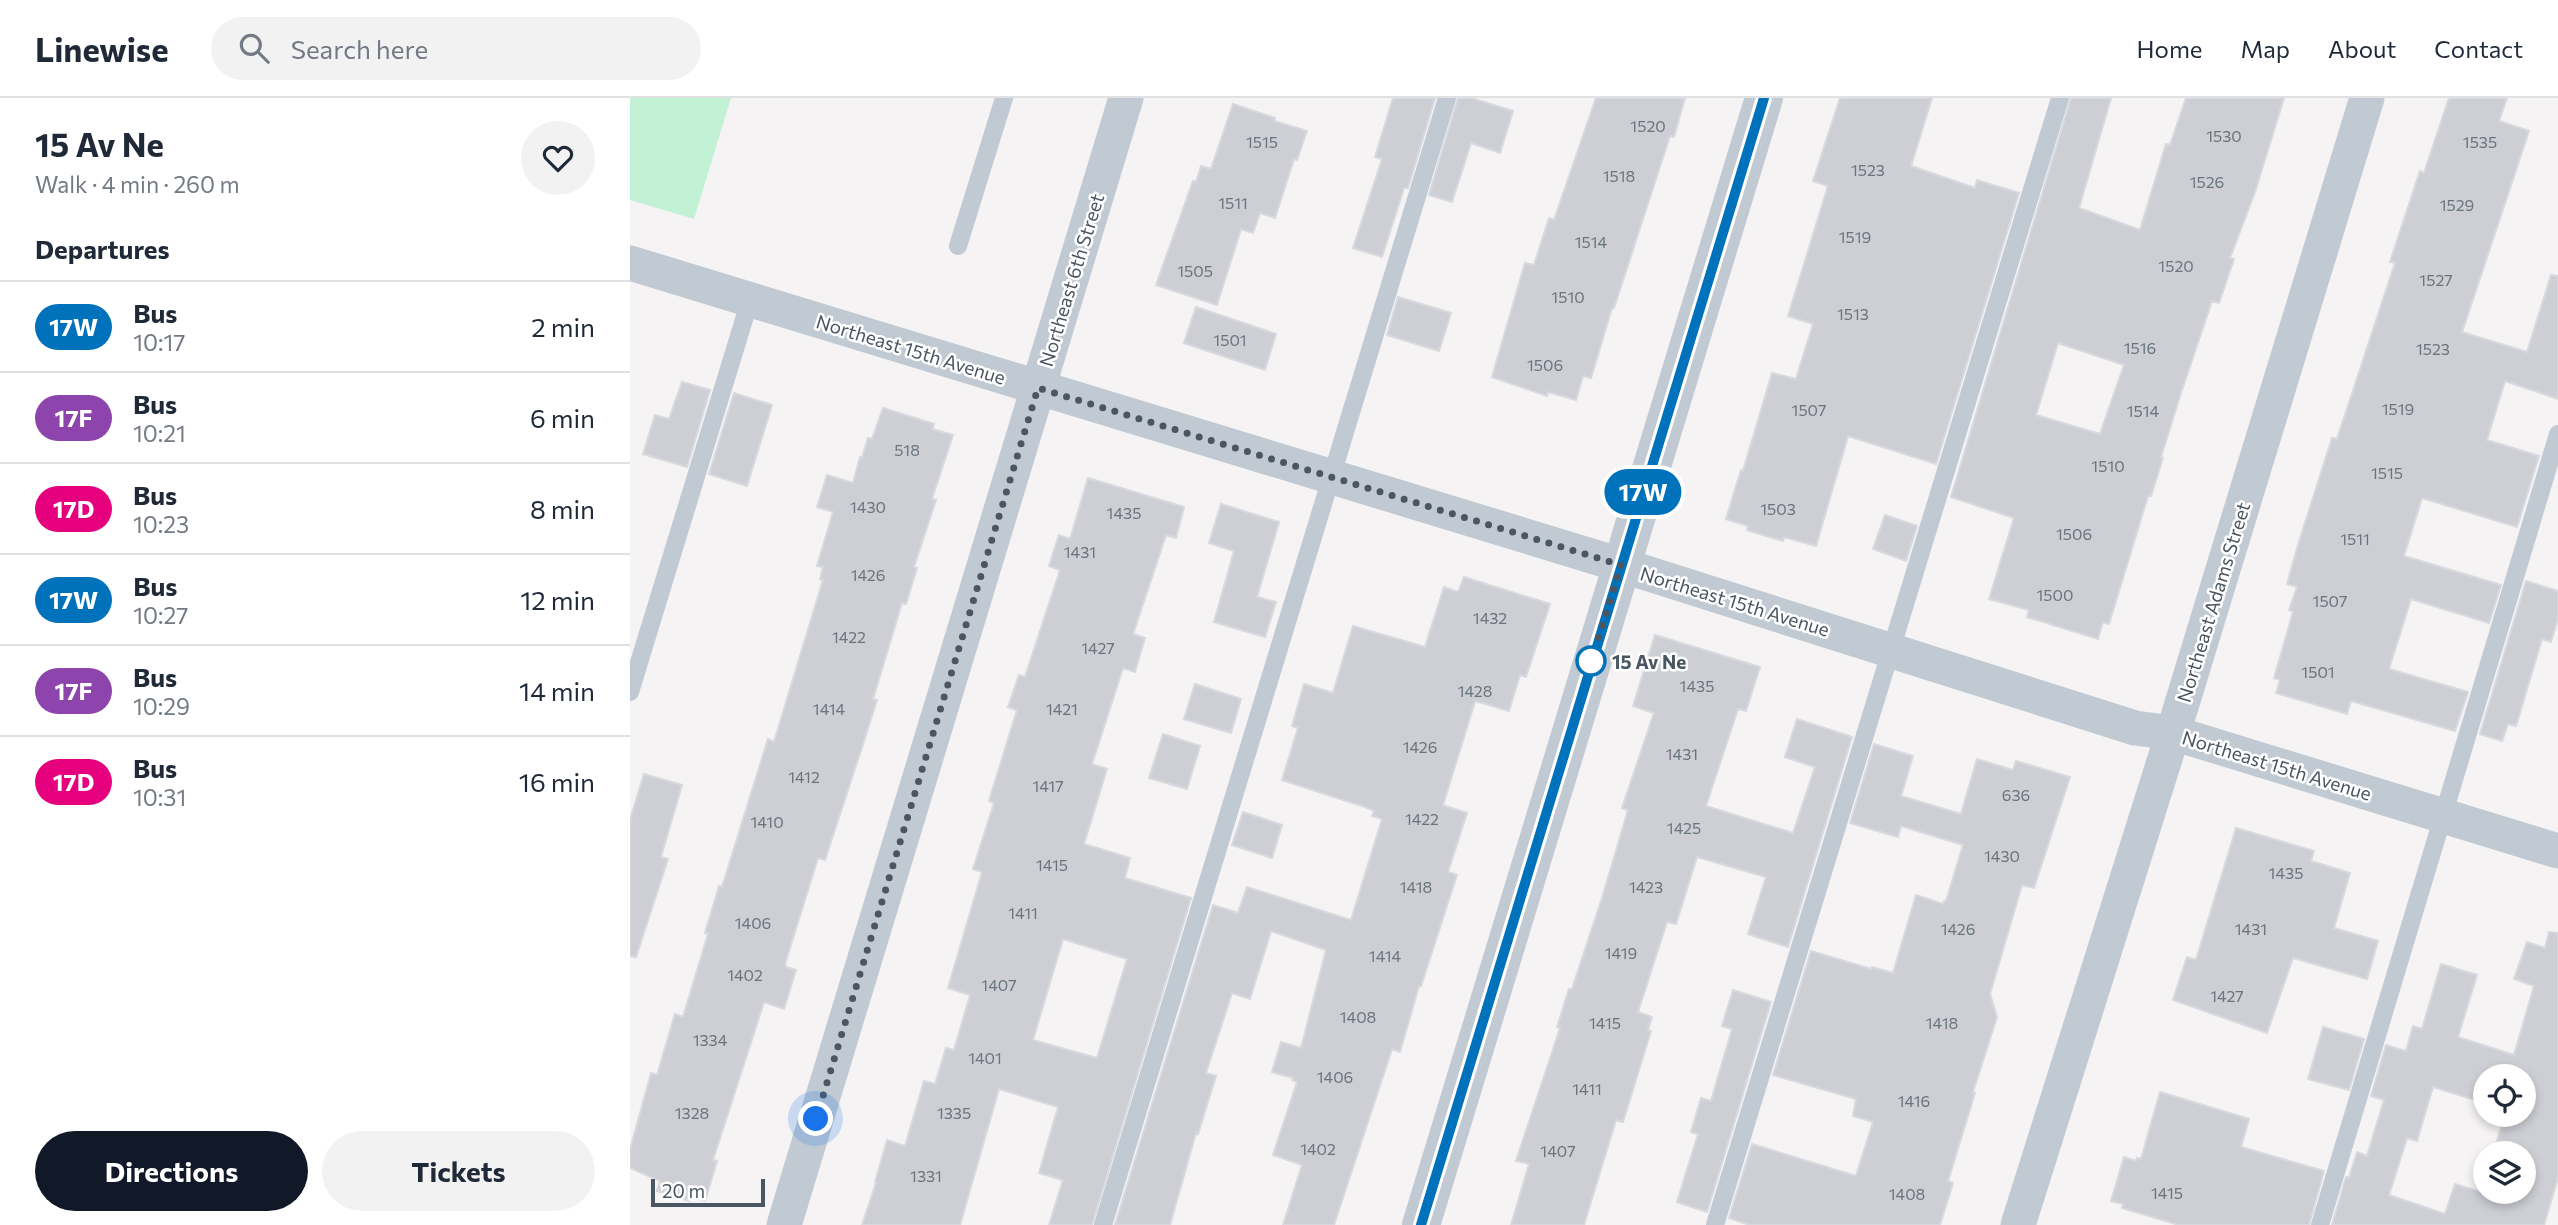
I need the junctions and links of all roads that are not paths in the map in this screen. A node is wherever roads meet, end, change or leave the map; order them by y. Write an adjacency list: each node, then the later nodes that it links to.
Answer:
1 (1004, 98): 7 (lane)
2 (1126, 98): 10 (street, Northeast 6th Street)
3 (1447, 98): 12 (lane)
4 (1764, 98): 13 (street)
5 (2060, 98): 14 (lane)
6 (2367, 98): 16 (street, Northeast Adams Street)
7 (958, 246)
8 (630, 263): 9 (street, Northeast 15th Avenue)
9 (750, 300): 10 (street, Northeast 15th Avenue); 15 (lane)
10 (1038, 388): 12 (street, Northeast 15th Avenue); 19 (street, Northeast 6th Street)
11 (2558, 434): 17 (lane)
12 (1331, 478): 13 (street, Northeast 15th Avenue); 20 (lane)
13 (1621, 565): 14 (street, Northeast 15th Avenue); 21 (street)
14 (1890, 650): 16 (street, Northeast 15th Avenue); 22 (lane)
15 (630, 692)
16 (2173, 733): 17 (street, Northeast 15th Avenue); 23 (street, Northeast Adams Street)
17 (2444, 815): 18 (street, Northeast 15th Avenue); 24 (lane)
18 (2558, 851)
19 (784, 1225)
20 (1103, 1225)
21 (1421, 1225)
22 (1715, 1225)
23 (2018, 1225)
24 (2320, 1225)

